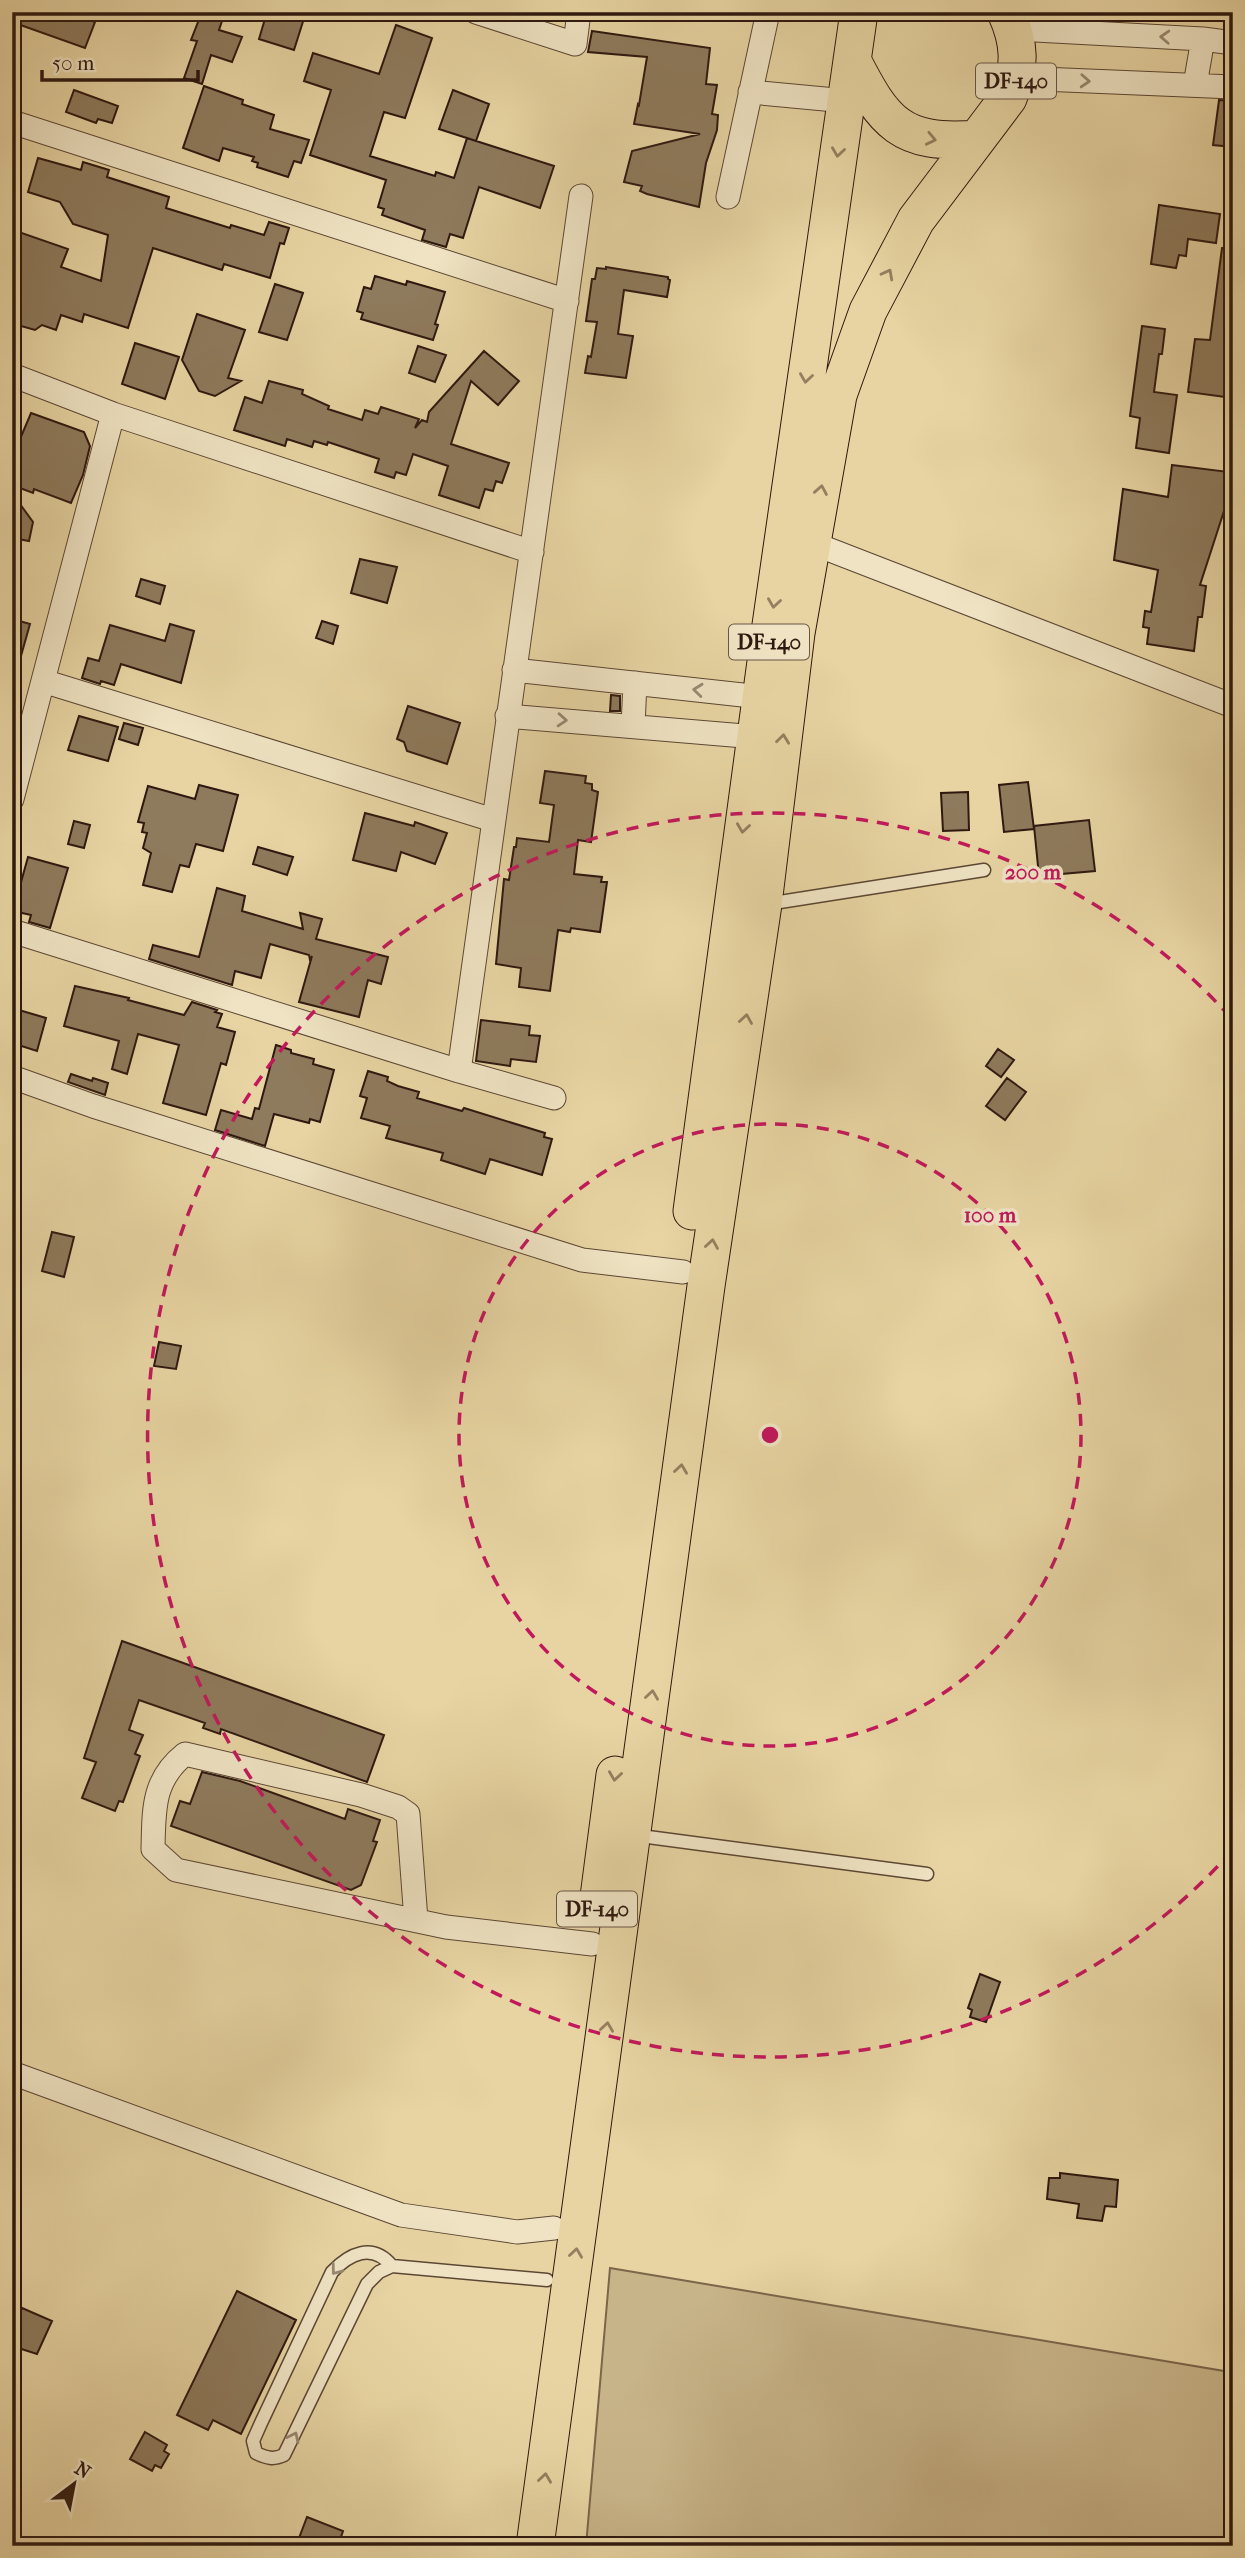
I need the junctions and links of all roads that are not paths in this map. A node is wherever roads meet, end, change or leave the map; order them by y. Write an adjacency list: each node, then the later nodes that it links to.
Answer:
1 (476, 12): 2 (street)
2 (579, 12)
3 (768, 12): 11 (street)
4 (1010, 20): 6 (street, one-way to 4); 8 (main road, DF-140)
5 (861, 29): 12 (main road, DF-140); 14 (main road, one-way to 14)
6 (1203, 39): 7 (street); 9 (street)
7 (1233, 43)
8 (1017, 78): 9 (street, one-way to 9); 14 (main road, DF-140)
9 (1195, 85): 10 (street)
10 (1233, 88)
11 (750, 92): 12 (street); 16 (street)
12 (846, 101): 25 (main road, DF-140, one-way to 25)
13 (12, 122): 17 (street)
14 (975, 139): 20 (main road, DF-140, one-way to 14)
15 (581, 196): 17 (street)
16 (728, 197)
17 (567, 301): 21 (street)
18 (12, 375): 19 (street)
19 (113, 414): 21 (street); 23 (street)
20 (812, 543): 26 (street); 33 (main road, DF-140, one-way to 20)
21 (532, 552): 22 (street)
22 (514, 670): 24 (street); 27 (street)
23 (43, 681): 30 (street); 31 (street)
24 (635, 683): 25 (street, one-way to 24); 28 (street)
25 (761, 697): 29 (main road, DF-140)
26 (1233, 706)
27 (507, 716): 28 (street, one-way to 28); 31 (street)
28 (633, 726): 29 (street)
29 (755, 737): 38 (main road, DF-140, one-way to 38)
30 (12, 799)
31 (493, 820): 35 (street)
32 (984, 870): 33 (lane)
33 (763, 904): 39 (main road, DF-140, one-way to 33)
34 (12, 931): 35 (street)
35 (459, 1071): 37 (street)
36 (12, 1077): 38 (street)
37 (554, 1098)
38 (683, 1272): 42 (main road, DF-140, one-way to 42)
39 (633, 1835): 40 (lane); 48 (main road, DF-140, one-way to 39)
40 (927, 1874)
41 (416, 1920): 41 (street); 42 (street)
42 (592, 1944): 44 (main road, DF-140)
43 (12, 2073): 44 (street)
44 (554, 2228): 46 (main road, DF-140)
45 (392, 2266): 45 (lane, one-way to 45); 46 (lane)
46 (547, 2280): 47 (main road, DF-140)
47 (511, 2546)
48 (535, 2546)

